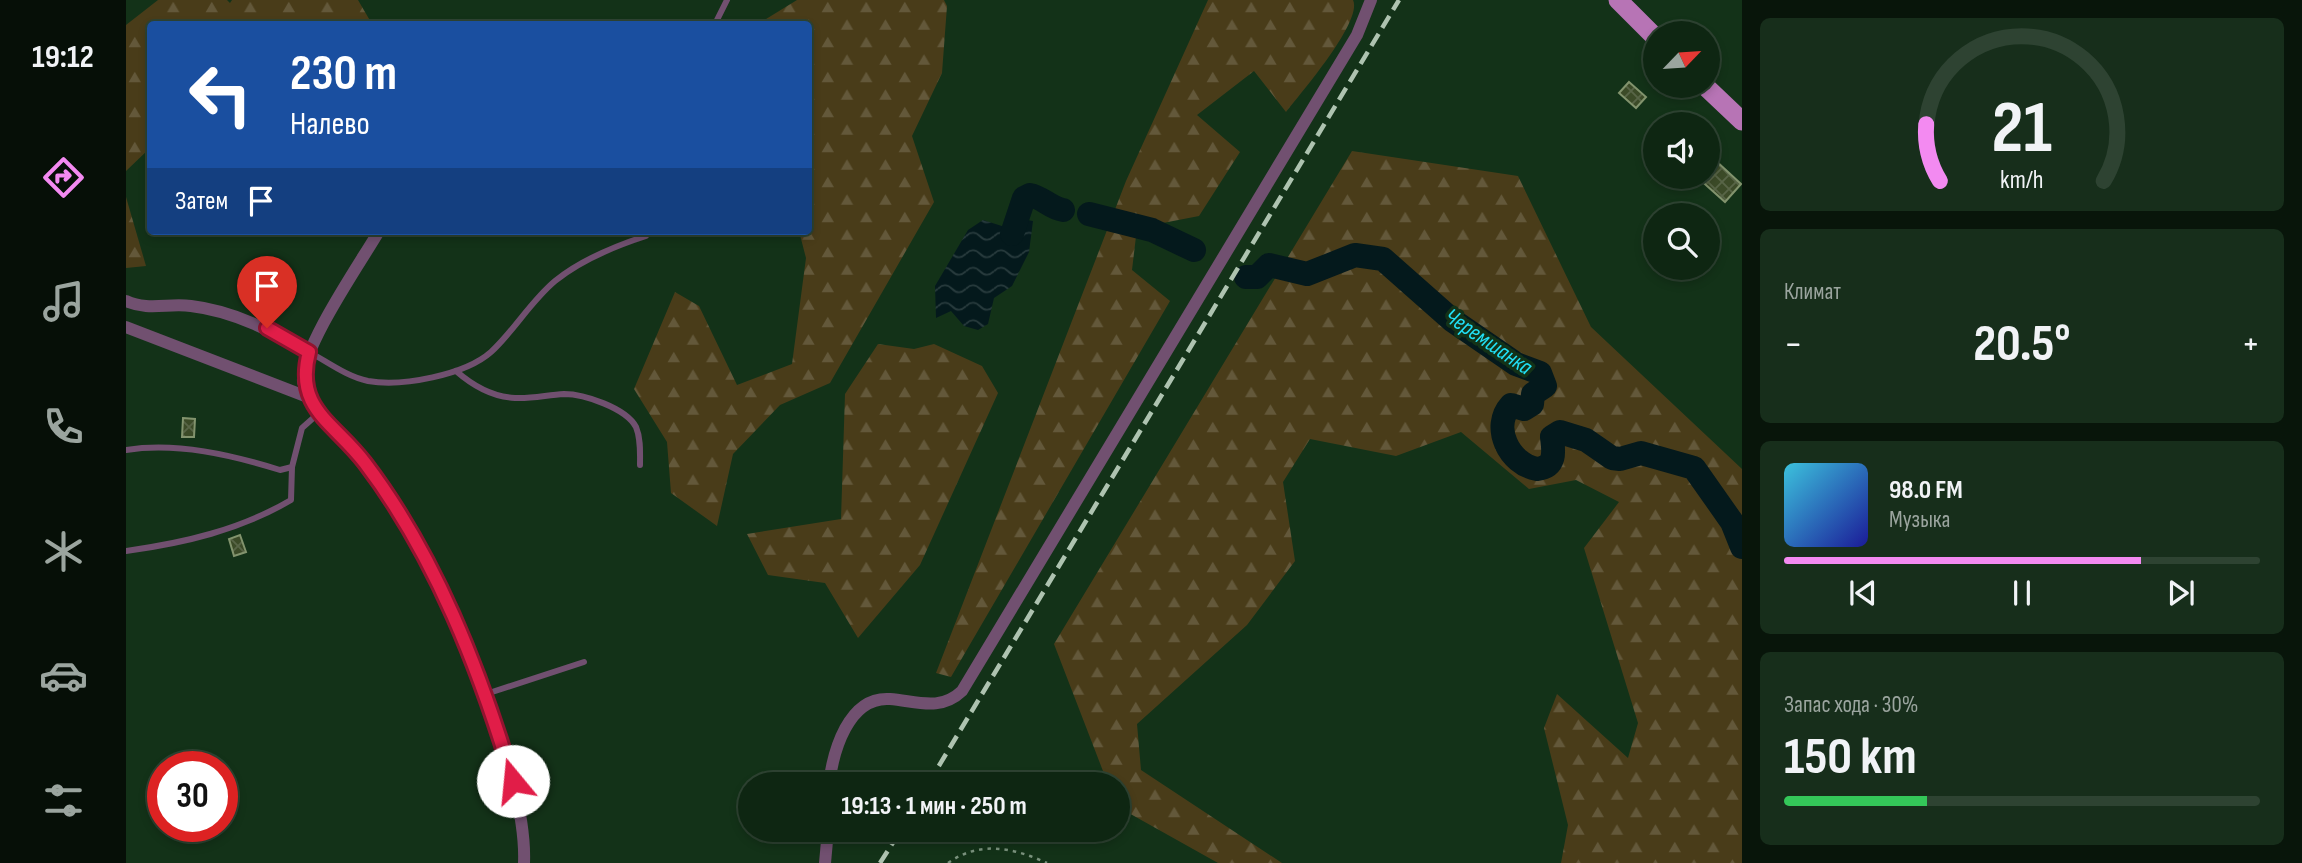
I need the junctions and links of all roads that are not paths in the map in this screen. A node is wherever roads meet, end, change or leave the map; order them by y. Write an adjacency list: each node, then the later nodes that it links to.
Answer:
1 (727, 0): 4 (lane)
2 (1371, 0): 22 (street)
3 (1618, 0): 5 (main road)
4 (716, 21)
5 (1643, 25)
6 (1718, 98): 7 (main road)
7 (1742, 121)
8 (377, 235): 12 (street)
9 (647, 235): 13 (lane)
10 (126, 301): 12 (street)
11 (126, 327): 14 (street)
12 (309, 352): 13 (lane); 14 (street)
13 (456, 371): 17 (lane)
14 (310, 398): 15 (street)
15 (320, 412): 18 (lane); 21 (street)
16 (126, 450): 18 (lane)
17 (640, 465)
18 (292, 467): 19 (lane)
19 (126, 551)
20 (584, 662): 21 (lane)
21 (484, 694): 24 (street)
22 (831, 772)
23 (827, 842): 25 (street)
24 (524, 863)
25 (825, 863)

